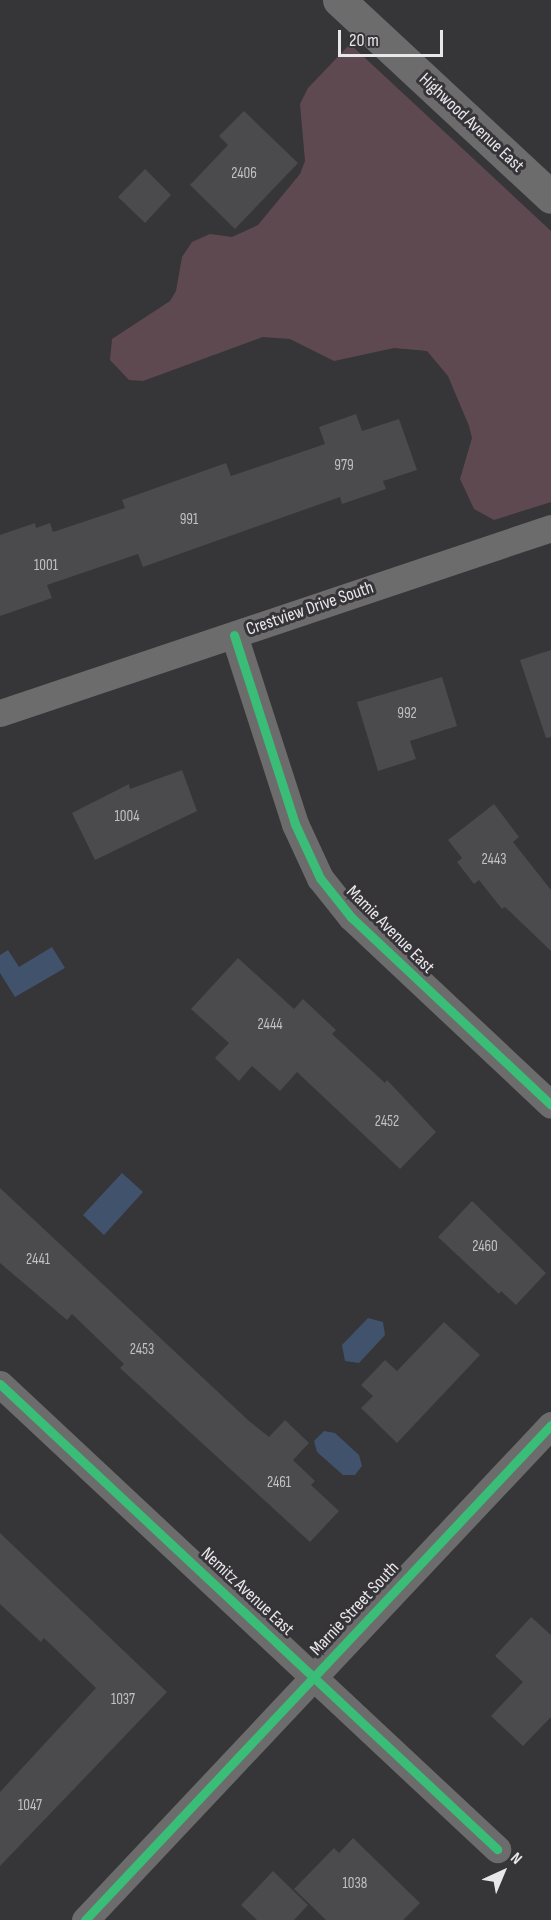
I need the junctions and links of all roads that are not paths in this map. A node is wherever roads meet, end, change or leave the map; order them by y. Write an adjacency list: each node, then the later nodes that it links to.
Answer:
1 (339, 0): 2 (street, Highwood Avenue East)
2 (551, 197)
3 (551, 528): 4 (street, Crestview Drive South)
4 (234, 635): 5 (street, Crestview Drive South); 6 (street, Mamie Avenue East)
5 (0, 712)
6 (551, 1105)
7 (0, 1384): 9 (street, Nemitz Avenue East)
8 (551, 1425): 9 (street, Marnie Street South)
9 (314, 1677): 10 (street, Nemitz Avenue East); 11 (street, Marnie Street South)
10 (497, 1849)
11 (85, 1920)

